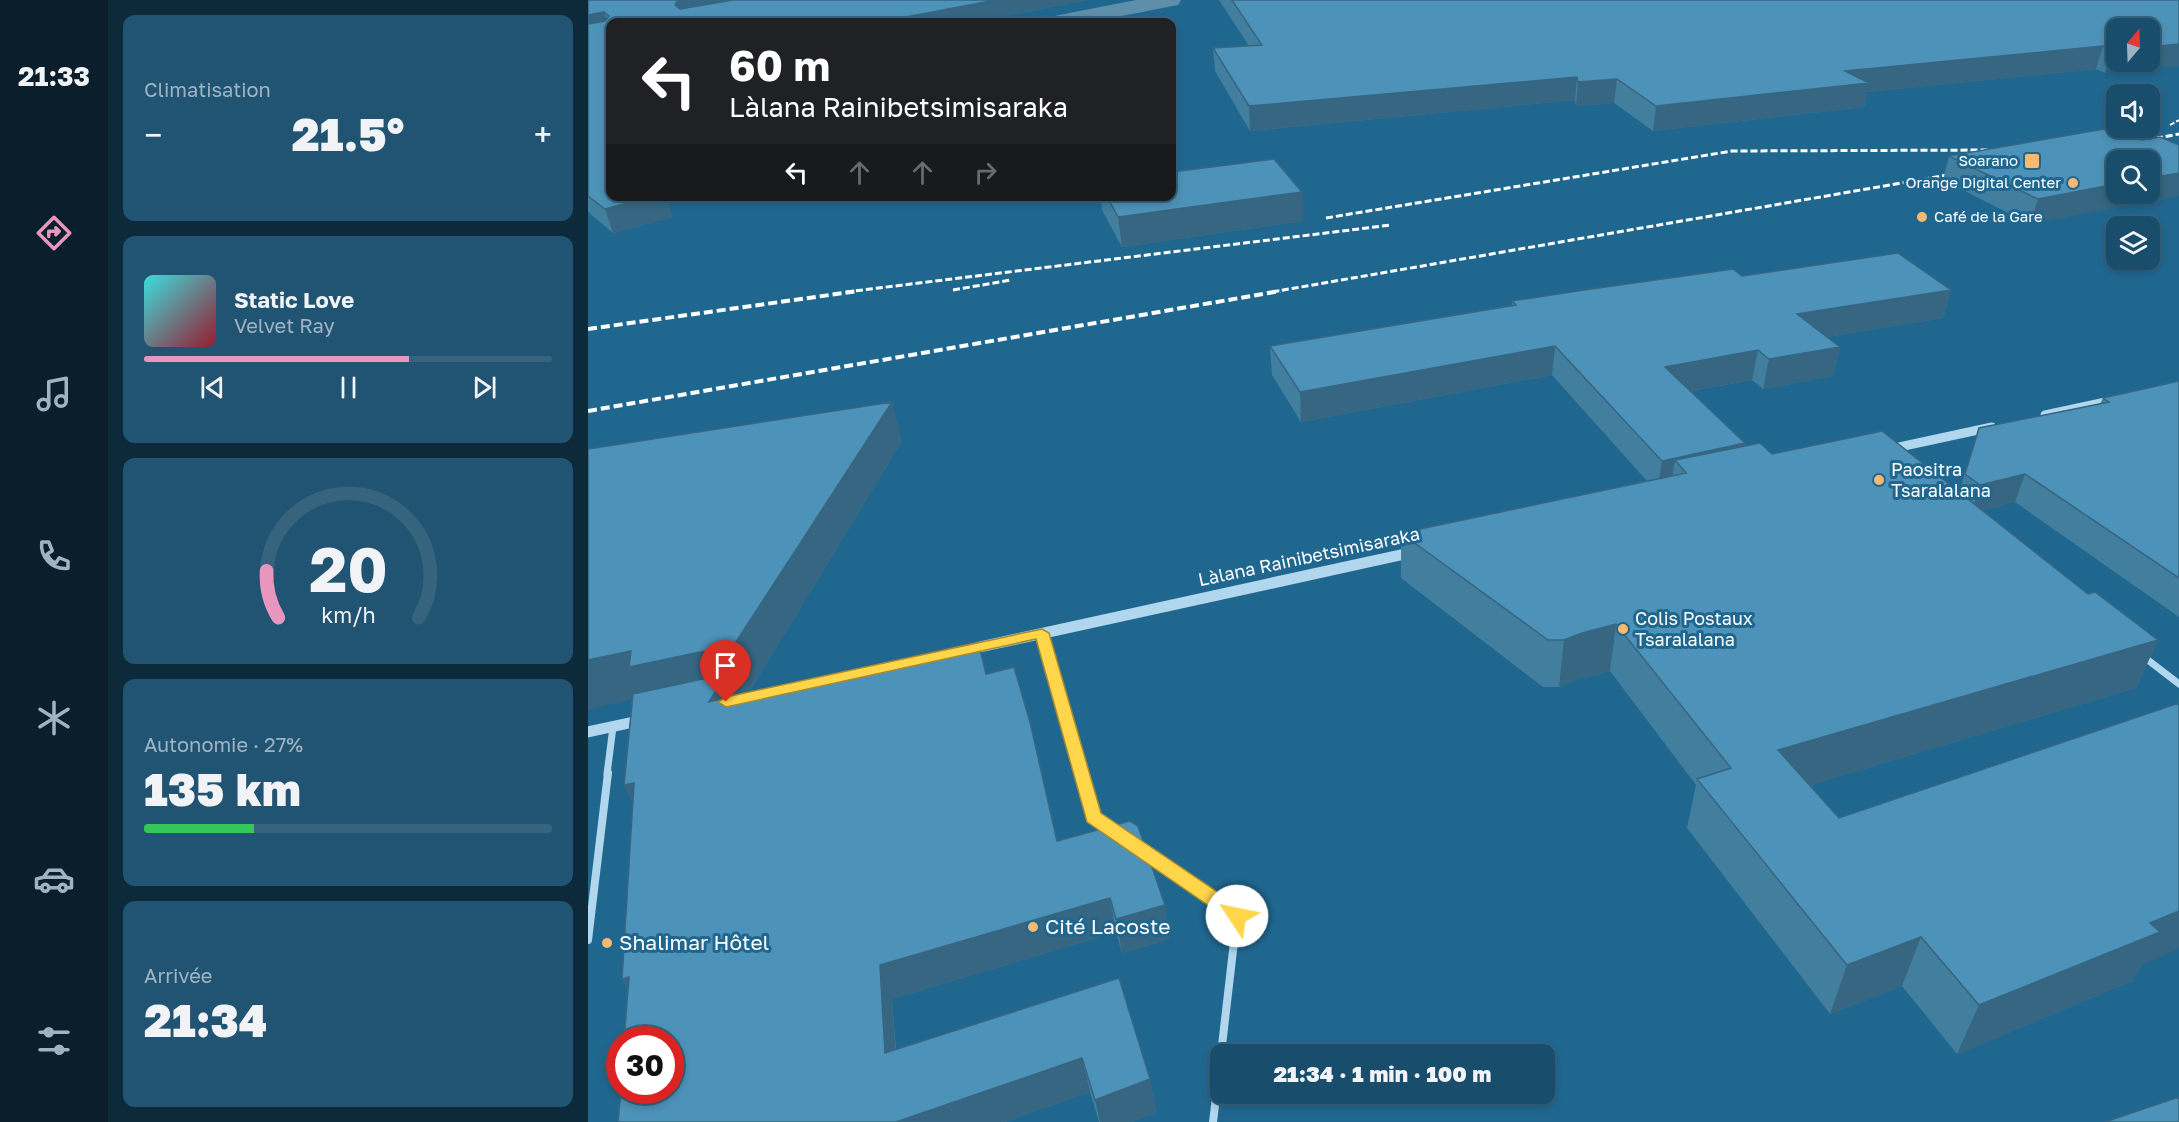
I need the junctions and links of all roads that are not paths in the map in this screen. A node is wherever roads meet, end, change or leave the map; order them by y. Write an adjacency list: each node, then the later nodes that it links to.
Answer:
1 (2122, 398): 2 (street)
2 (2030, 418)
3 (2007, 423): 4 (street)
4 (1882, 451): 5 (street)
5 (1891, 458)
6 (1427, 550): 7 (street, Làlana Rainibetsimisaraka)
7 (1042, 633): 8 (street, Làlana Rainibetsimisaraka); 14 (street)
8 (949, 654)
9 (2142, 655): 10 (street)
10 (2179, 684)
11 (660, 716): 12 (street)
12 (613, 726): 13 (street); 16 (street)
13 (588, 732)
14 (1122, 837)
15 (1132, 843): 17 (street)
16 (588, 940)
17 (1222, 1044)
18 (1215, 1104): 19 (street)
19 (1213, 1122)

